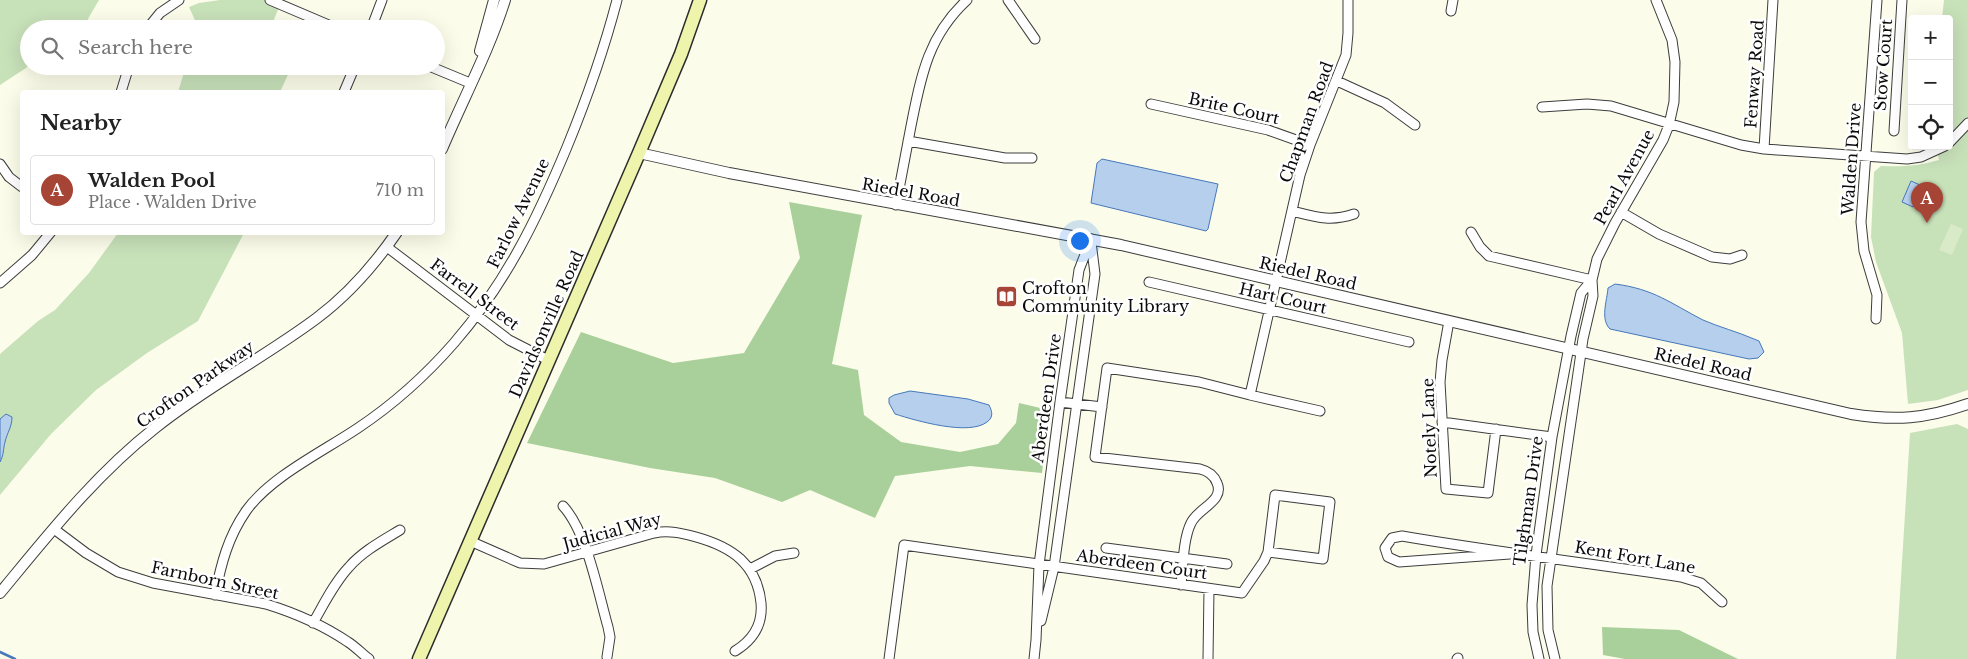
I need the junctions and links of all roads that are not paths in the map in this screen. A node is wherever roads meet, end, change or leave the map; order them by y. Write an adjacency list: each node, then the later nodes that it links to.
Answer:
1 (179, 0): 17 (street)
2 (270, 0): 18 (street)
3 (382, 0): 19 (street)
4 (494, 0): 25 (street)
5 (505, 0): 25 (street)
6 (617, 0): 60 (street, Farlow Avenue)
7 (700, 0): 40 (main road, Davidsonville Road)
8 (967, 0): 35 (street)
9 (1008, 0): 20 (street)
10 (1348, 0): 24 (street, Chapman Road)
11 (1453, 0): 16 (street)
12 (1656, 0): 32 (street, Pearl Avenue)
13 (1773, 0): 38 (street, Fenway Road)
14 (1877, 0): 41 (street, Walden Drive)
15 (1902, 0): 33 (street, Stow Court)
16 (1451, 11)
17 (155, 20)
18 (317, 20)
19 (374, 20)
20 (1035, 39)
21 (445, 72): 25 (street)
22 (126, 75): 26 (street)
23 (352, 75): 27 (street)
24 (1337, 81): 31 (street); 37 (street, Chapman Road)
25 (470, 83): 36 (street)
26 (121, 90)
27 (345, 90)
28 (1151, 104): 37 (street, Brite Court)
29 (1542, 107): 32 (street)
30 (1968, 123): 34 (street)
31 (1415, 125)
32 (1669, 125): 38 (street); 47 (street, Pearl Avenue)
33 (1894, 131)
34 (1953, 140)
35 (908, 141): 42 (street); 45 (street)
36 (445, 142)
37 (1310, 145): 46 (street, Chapman Road)
38 (1764, 149): 41 (street)
39 (1936, 150): 41 (street)
40 (639, 153): 45 (street, Riedel Road); 66 (main road, Davidsonville Road)
41 (1866, 156): 61 (street, Walden Drive)
42 (1032, 158)
43 (0, 164): 44 (street)
44 (20, 185)
45 (896, 205): 52 (street, Riedel Road)
46 (1292, 210): 48 (street); 56 (street, Chapman Road)
47 (1622, 212): 54 (street); 55 (street, Pearl Avenue)
48 (1354, 214)
49 (1472, 232): 55 (street)
50 (49, 235): 58 (street)
51 (395, 235): 53 (street, Crofton Parkway)
52 (1091, 239): 56 (street, Riedel Road); 68 (street, Aberdeen Drive); 69 (street, Aberdeen Drive)
53 (387, 247): 60 (street, Farrell Street); 77 (street, Crofton Parkway)
54 (1742, 255)
55 (1592, 280): 64 (street, Pearl Avenue); 65 (street, Pearl Avenue)
56 (1275, 281): 59 (street, Chapman Road); 62 (street, Riedel Road)
57 (1149, 282): 59 (street, Hart Court)
58 (0, 283)
59 (1269, 310): 63 (street, Hart Court); 67 (street, Chapman Road)
60 (477, 315): 66 (street, Farrell Street); 95 (street, Farlow Avenue)
61 (1876, 318)
62 (1450, 321): 64 (street, Riedel Road); 73 (street, Notely Lane)
63 (1410, 342)
64 (1570, 348): 65 (street, Riedel Road); 75 (street, Tilghman Drive)
65 (1582, 351): 70 (street, Riedel Road); 87 (street, Tilghman Drive)
66 (548, 360): 79 (main road, Davidsonville Road)
67 (1250, 395): 71 (street); 72 (street)
68 (1060, 402): 69 (street); 89 (street, Aberdeen Drive)
69 (1077, 404): 71 (street); 90 (street, Aberdeen Drive)
70 (1968, 404)
71 (1102, 407): 86 (street)
72 (1320, 412)
73 (1442, 422): 74 (street); 74 (street, Notely Lane)
74 (1496, 429): 75 (street)
75 (1552, 437): 85 (street, Tilghman Drive)
76 (563, 506): 81 (street)
77 (54, 529): 94 (street, Crofton Parkway); 95 (street, Farnborn Street)
78 (400, 530): 97 (street)
79 (470, 541): 81 (street, Judicial Way); 102 (main road, Davidsonville Road)
80 (1106, 548): 86 (street)
81 (586, 552): 91 (street, Judicial Way); 100 (street)
82 (1268, 552): 82 (street); 93 (street, Aberdeen Court)
83 (794, 553): 91 (street)
84 (1510, 554): 84 (street); 85 (street, Kent Fort Lane)
85 (1536, 556): 87 (street, Kent Fort Lane); 106 (street, Tilghman Drive)
86 (1184, 558): 88 (street); 92 (street)
87 (1552, 558): 96 (street, Kent Fort Lane); 107 (street, Tilghman Drive)
88 (1226, 564)
89 (1039, 565): 90 (street, Aberdeen Court); 98 (street, Aberdeen Drive); 103 (street, Aberdeen Court)
90 (1054, 567): 92 (street, Aberdeen Court); 98 (street, Aberdeen Drive)
91 (750, 569): 99 (street, Judicial Way)
92 (1181, 585): 93 (street, Aberdeen Court)
93 (1209, 589): 105 (street)
94 (0, 593)
95 (215, 595): 97 (street, Farnborn Street)
96 (1722, 602)
97 (313, 623): 101 (street, Farnborn Street)
98 (1036, 640): 104 (street, Aberdeen Drive)
99 (735, 651)
100 (607, 657)
101 (369, 659)
102 (419, 659)
103 (889, 659)
104 (1034, 659)
105 (1208, 659)
106 (1539, 659)
107 (1554, 659)

